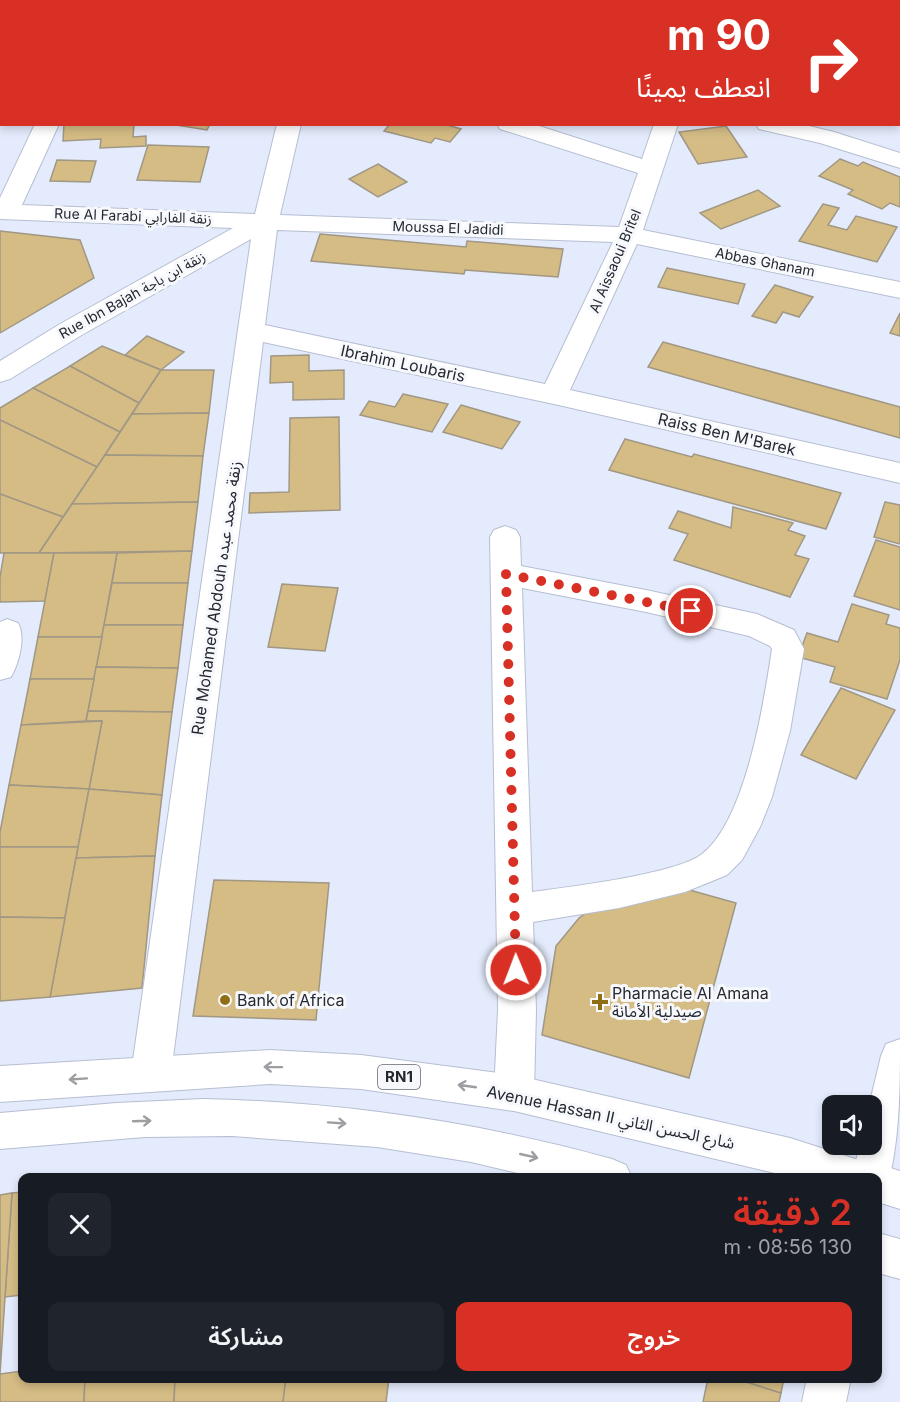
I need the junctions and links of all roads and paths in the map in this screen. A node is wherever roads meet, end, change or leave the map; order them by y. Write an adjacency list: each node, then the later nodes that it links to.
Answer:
1 (45, 126): 8 (street)
2 (289, 126): 9 (street, Rue Mohamed Abdouh زنقة محمد عبده)
3 (513, 126): 7 (street)
4 (665, 126): 7 (street, Al Aissaoui Britel)
5 (776, 126): 6 (street)
6 (900, 161)
7 (651, 169): 10 (street, Al Aissaoui Britel)
8 (3, 212): 9 (street, Rue Al Farabi زنقة الفارابي)
9 (266, 220): 10 (street, Moussa El Jadidi); 12 (street, Rue Mohamed Abdouh زنقة محمد عبده); 13 (street, Rue Ibn Bajah زنقة ابن باجة)
10 (629, 235): 11 (street, Abbas Ghanam); 14 (street, Al Aissaoui Britel)
11 (900, 290)
12 (252, 331): 14 (street, Ibrahim Loubaris); 22 (street, Rue Mohamed Abdouh زنقة محمد عبده)
13 (0, 373)
14 (555, 395): 15 (street, Raiss Ben M'Barek)
15 (900, 472)
16 (505, 537): 17 (street)
17 (506, 574): 20 (street); 20 (street)
18 (7, 631): 19 (street)
19 (0, 668)
20 (515, 910): 24 (street)
21 (900, 1056): 28 (street)
22 (151, 1074): 23 (street, Avenue Hassan II شارع الحسن الثاني / RN1, one-way to 23); 24 (street, Avenue Hassan II شارع الحسن الثاني / RN1, one-way to 22)
23 (0, 1084)
24 (514, 1093): 27 (street, Avenue Hassan II شارع الحسن الثاني / RN1)
25 (0, 1131): 26 (street, one-way to 26)
26 (592, 1173)
27 (843, 1173)
28 (873, 1173)
29 (882, 1184): 30 (street)
30 (900, 1190)
31 (882, 1254): 32 (street)
32 (900, 1259)
33 (828, 1383): 34 (street)
34 (824, 1402)

